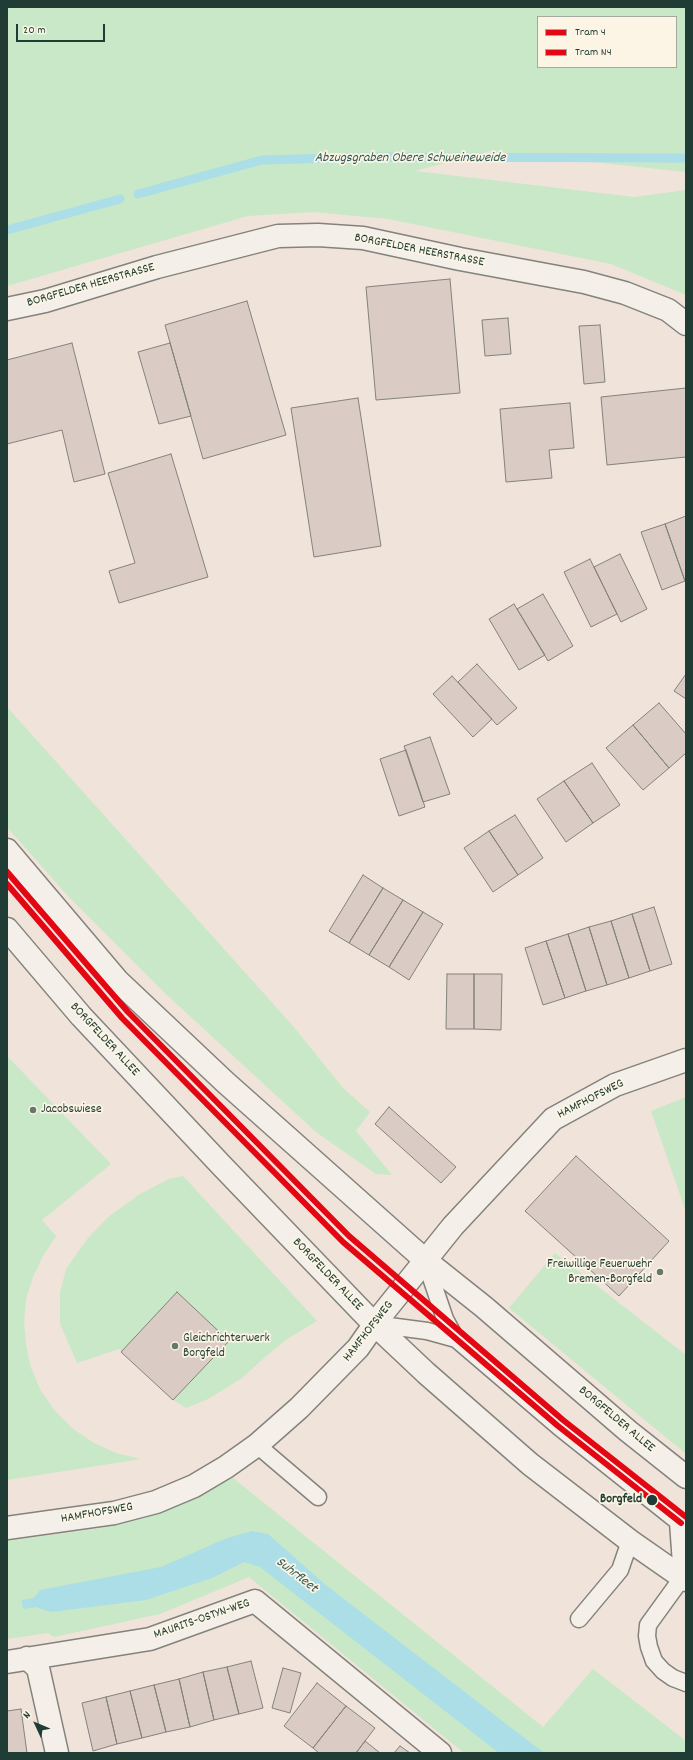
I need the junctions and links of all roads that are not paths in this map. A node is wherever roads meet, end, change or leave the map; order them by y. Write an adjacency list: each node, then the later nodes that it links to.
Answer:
1 (7, 309): 2 (street, BORGFELDER HEERSTRASSE)
2 (686, 324)
3 (7, 850): 6 (street, BORGFELDER ALLEE)
4 (7, 929): 7 (street, BORGFELDER ALLEE)
5 (686, 1060): 6 (street, HAMFHOFSWEG)
6 (426, 1260): 7 (street, HAMFHOFSWEG); 8 (lane); 10 (street, BORGFELDER ALLEE)
7 (374, 1324): 8 (lane); 9 (street, HAMFHOFSWEG); 14 (street, BORGFELDER ALLEE)
8 (456, 1339): 12 (lane)
9 (257, 1445): 11 (lane); 13 (street, HAMFHOFSWEG)
10 (686, 1477)
11 (318, 1497)
12 (683, 1524): 15 (lane)
13 (7, 1528)
14 (630, 1541): 15 (street, BORGFELDER ALLEE); 16 (lane)
15 (684, 1579): 18 (lane)
16 (579, 1619)
17 (17, 1660): 19 (street); 20 (street, MAURITS-OSTYN-WEG)
18 (686, 1683)
19 (57, 1753)
20 (440, 1753)

